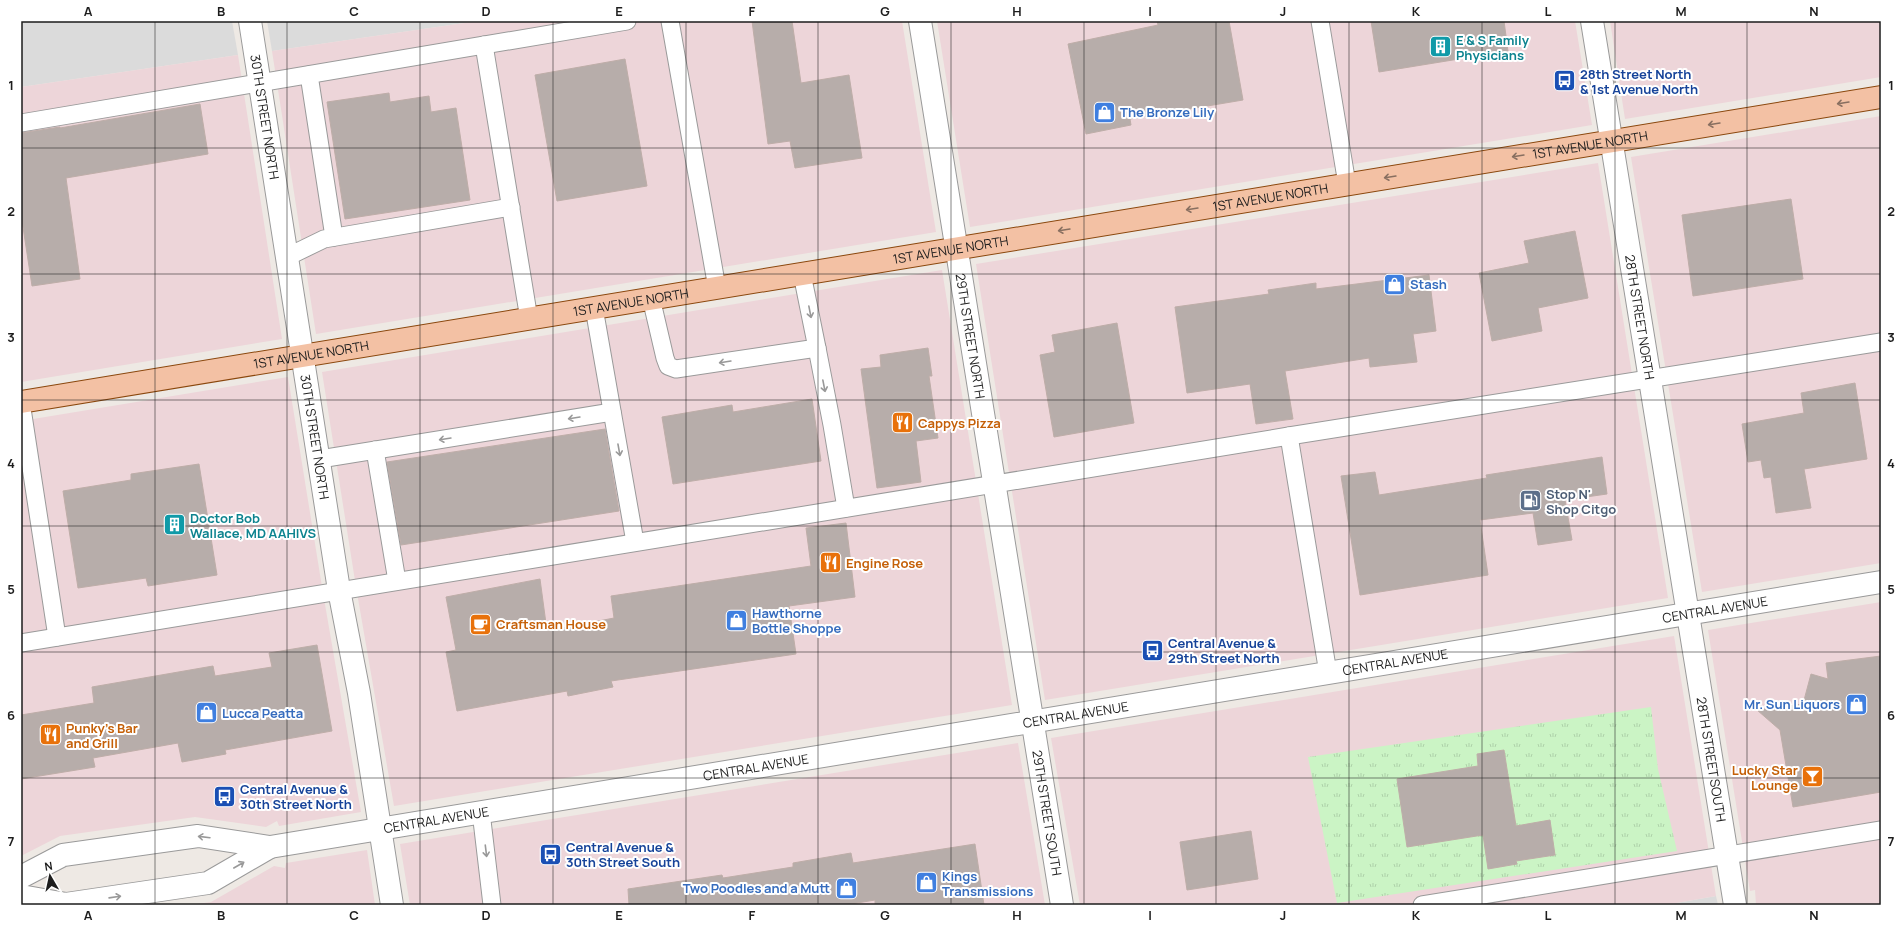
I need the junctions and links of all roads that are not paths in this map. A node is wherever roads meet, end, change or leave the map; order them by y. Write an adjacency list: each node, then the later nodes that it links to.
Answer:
1 (250, 21): 9 (street, 30TH STREET NORTH)
2 (627, 21): 7 (lane)
3 (670, 21): 19 (lane)
4 (920, 21): 16 (street, 29TH STREET NORTH)
5 (1320, 21): 13 (lane)
6 (1592, 21): 12 (street, 28TH STREET NORTH)
7 (484, 45): 8 (lane); 14 (lane)
8 (309, 75): 9 (lane); 15 (lane)
9 (260, 83): 11 (lane); 17 (street, 30TH STREET NORTH)
10 (1881, 97): 12 (main road, 1ST AVENUE NORTH, one-way to 12)
11 (21, 123)
12 (1612, 141): 13 (main road, 1ST AVENUE NORTH, one-way to 13); 26 (street, 28TH STREET NORTH)
13 (1347, 184): 16 (main road, 1ST AVENUE NORTH, one-way to 16)
14 (511, 207): 15 (lane); 22 (lane)
15 (334, 237): 17 (lane)
16 (956, 248): 18 (main road, 1ST AVENUE NORTH); 32 (street, 29TH STREET NORTH)
17 (287, 258): 25 (street, 30TH STREET NORTH)
18 (802, 274): 19 (main road, 1ST AVENUE NORTH); 24 (lane, one-way to 24)
19 (717, 288): 20 (main road, 1ST AVENUE NORTH)
20 (651, 298): 21 (main road, 1ST AVENUE NORTH); 24 (lane, one-way to 20)
21 (594, 308): 22 (main road, 1ST AVENUE NORTH); 28 (lane)
22 (529, 319): 25 (main road, 1ST AVENUE NORTH)
23 (1881, 342): 26 (lane)
24 (817, 348): 33 (lane, one-way to 33)
25 (302, 356): 27 (main road, 1ST AVENUE NORTH); 31 (street, 30TH STREET NORTH)
26 (1650, 378): 29 (lane); 38 (street, 28TH STREET NORTH)
27 (21, 402): 39 (lane)
28 (612, 412): 30 (lane, one-way to 30); 34 (lane, one-way to 34)
29 (1290, 436): 32 (lane); 41 (lane)
30 (375, 450): 31 (lane); 35 (lane)
31 (320, 459): 37 (street, 30TH STREET NORTH)
32 (993, 484): 33 (lane); 42 (street, 29TH STREET NORTH)
33 (846, 508): 34 (lane)
34 (635, 542): 35 (lane)
35 (397, 581): 37 (lane)
36 (1881, 582): 38 (street, CENTRAL AVENUE)
37 (340, 590): 39 (lane); 44 (street, 30TH STREET NORTH)
38 (1688, 614): 41 (street, CENTRAL AVENUE); 47 (street, 28TH STREET SOUTH)
39 (57, 637): 40 (lane)
40 (21, 643)
41 (1328, 673): 42 (street, CENTRAL AVENUE)
42 (1032, 722): 43 (street, CENTRAL AVENUE); 52 (street, 29TH STREET SOUTH)
43 (481, 812): 44 (street, CENTRAL AVENUE); 51 (lane, one-way to 51)
44 (381, 828): 46 (street, CENTRAL AVENUE); 50 (street, 30TH STREET NORTH)
45 (1881, 830): 47 (lane)
46 (270, 846): 48 (street, CENTRAL AVENUE, one-way to 48); 49 (street, CENTRAL AVENUE, one-way to 46)
47 (1727, 856): 53 (lane); 54 (street, 28TH STREET SOUTH)
48 (21, 877)
49 (21, 896)
50 (392, 905)
51 (492, 905)
52 (1062, 905)
53 (1422, 905)
54 (1735, 905)

